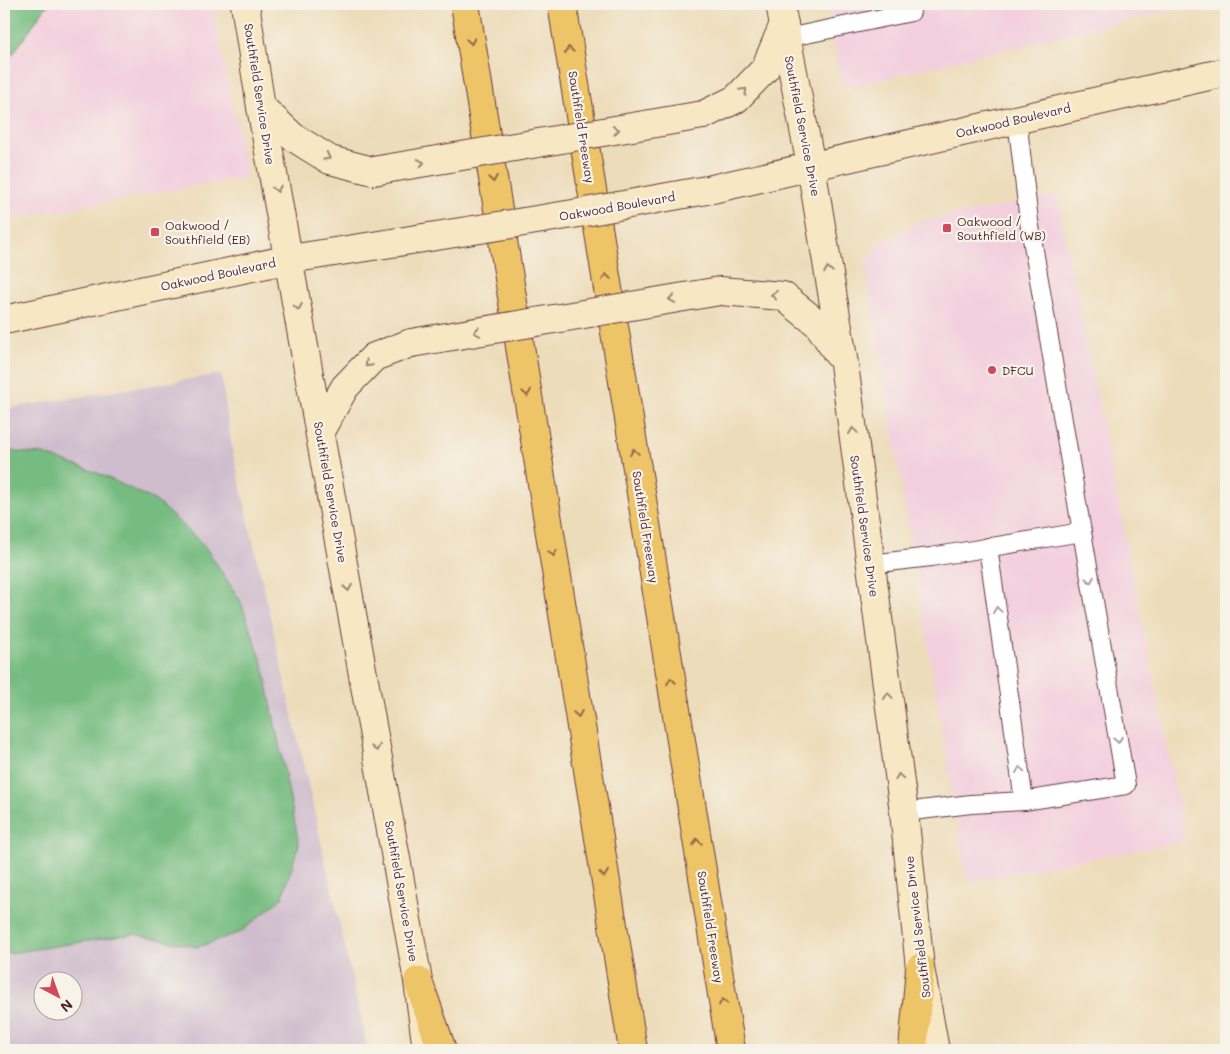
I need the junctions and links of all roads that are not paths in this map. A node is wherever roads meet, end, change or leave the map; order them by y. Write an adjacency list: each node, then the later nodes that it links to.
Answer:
1 (246, 4): 7 (main road, Southfield Service Drive)
2 (465, 4): 23 (highway, one-way to 23)
3 (562, 4): 24 (highway, Southfield Freeway, one-way to 3)
4 (910, 4): 5 (lane)
5 (783, 22): 7 (main road, one-way to 5, bridge); 9 (main road, Southfield Service Drive)
6 (1226, 72): 8 (main road, Oakwood Boulevard)
7 (261, 107): 10 (main road, Southfield Service Drive, one-way to 10)
8 (1017, 119): 9 (main road, Oakwood Boulevard); 14 (lane)
9 (811, 166): 10 (main road, Oakwood Boulevard, bridge); 12 (main road, Southfield Service Drive, one-way to 9)
10 (290, 259): 11 (main road, Oakwood Boulevard); 13 (main road, Southfield Service Drive, one-way to 13)
11 (4, 320)
12 (844, 364): 13 (main road, one-way to 13, bridge); 16 (main road, Southfield Service Drive, one-way to 12)
13 (320, 431): 20 (main road, Southfield Service Drive, one-way to 20)
14 (1082, 532): 15 (lane); 17 (lane, one-way to 17)
15 (988, 547): 16 (lane); 17 (lane, one-way to 15)
16 (870, 564): 18 (main road, Southfield Service Drive, one-way to 16)
17 (1024, 802): 18 (lane)
18 (904, 812): 19 (main road, Southfield Service Drive)
19 (920, 968): 25 (highway); 26 (main road, Southfield Service Drive)
20 (418, 981): 21 (main road, Southfield Service Drive); 22 (highway)
21 (427, 1050)
22 (442, 1050)
23 (633, 1050)
24 (730, 1050)
25 (913, 1050)
26 (935, 1050)

